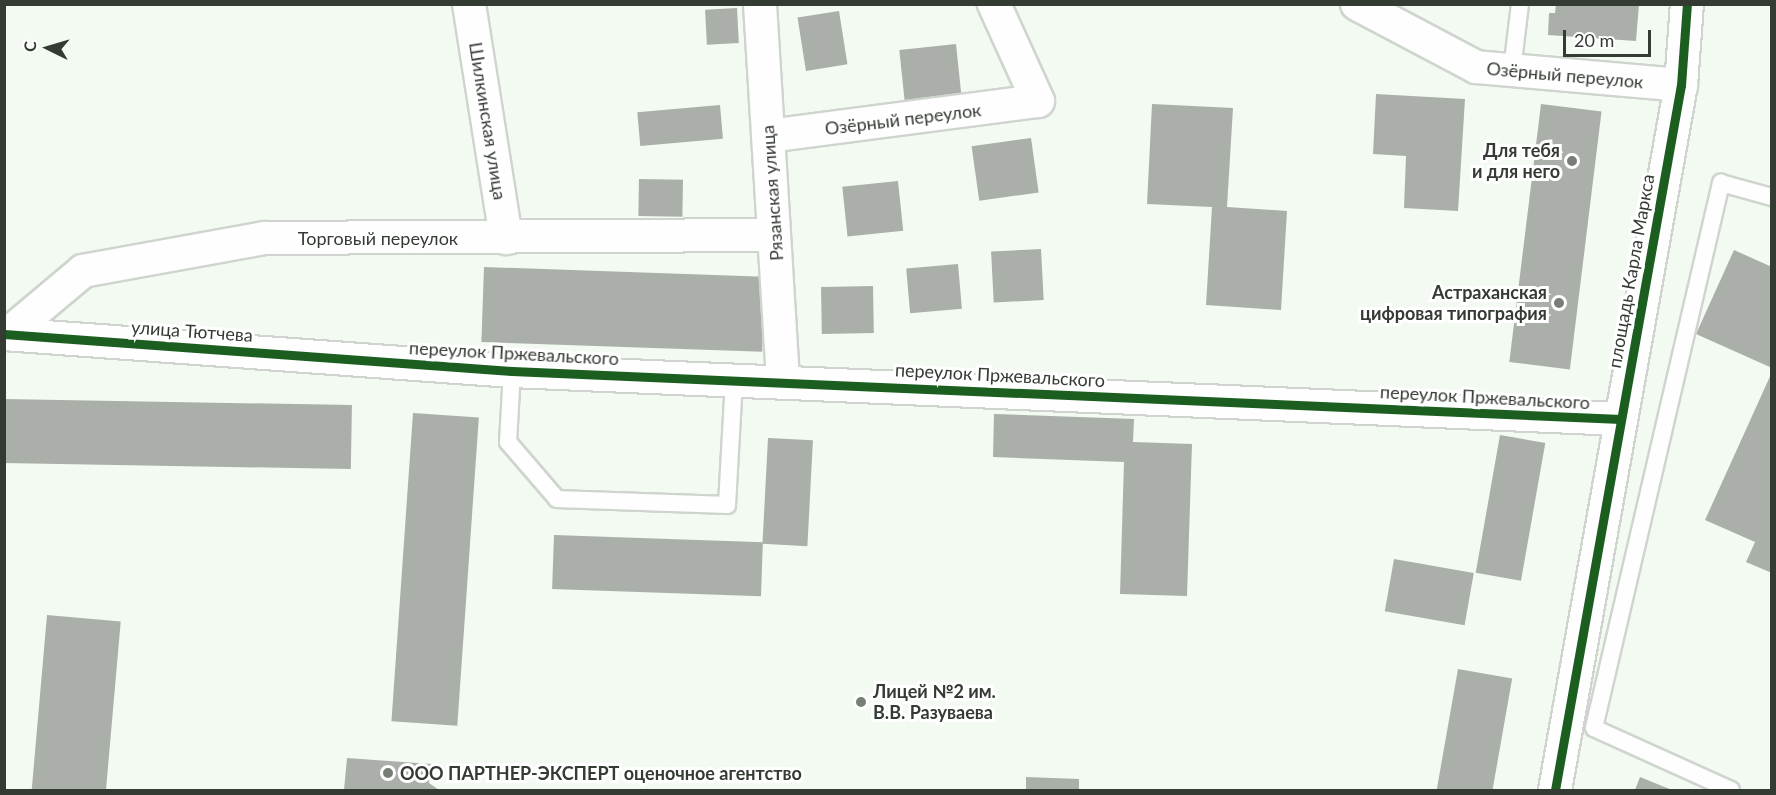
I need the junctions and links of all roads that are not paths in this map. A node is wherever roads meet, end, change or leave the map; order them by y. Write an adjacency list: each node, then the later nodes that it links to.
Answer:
1 (469, 4): 12 (street, Шилкинская улица)
2 (760, 4): 9 (street, Рязанская улица)
3 (994, 4): 9 (street, Озёрный переулок)
4 (1357, 4): 7 (street, Озёрный переулок)
5 (1520, 4): 7 (lane)
6 (1687, 4): 8 (street, площадь Карла Маркса)
7 (1512, 70): 8 (street, Озёрный переулок)
8 (1681, 85): 18 (street, площадь Карла Маркса)
9 (768, 136): 11 (street, Рязанская улица)
10 (1772, 196): 20 (lane)
11 (774, 235): 12 (street, Торговый переулок); 17 (street, Рязанская улица)
12 (506, 238): 13 (street, Торговый переулок)
13 (6, 334): 14 (street, улица Тютчева)
14 (376, 362): 15 (street, переулок Пржевальского)
15 (512, 371): 16 (street, переулок Пржевальского); 16 (lane)
16 (734, 380): 17 (street, переулок Пржевальского)
17 (783, 382): 18 (street, переулок Пржевальского)
18 (1621, 419): 19 (street, площадь Карла Маркса)
19 (1555, 790)
20 (1731, 790)

